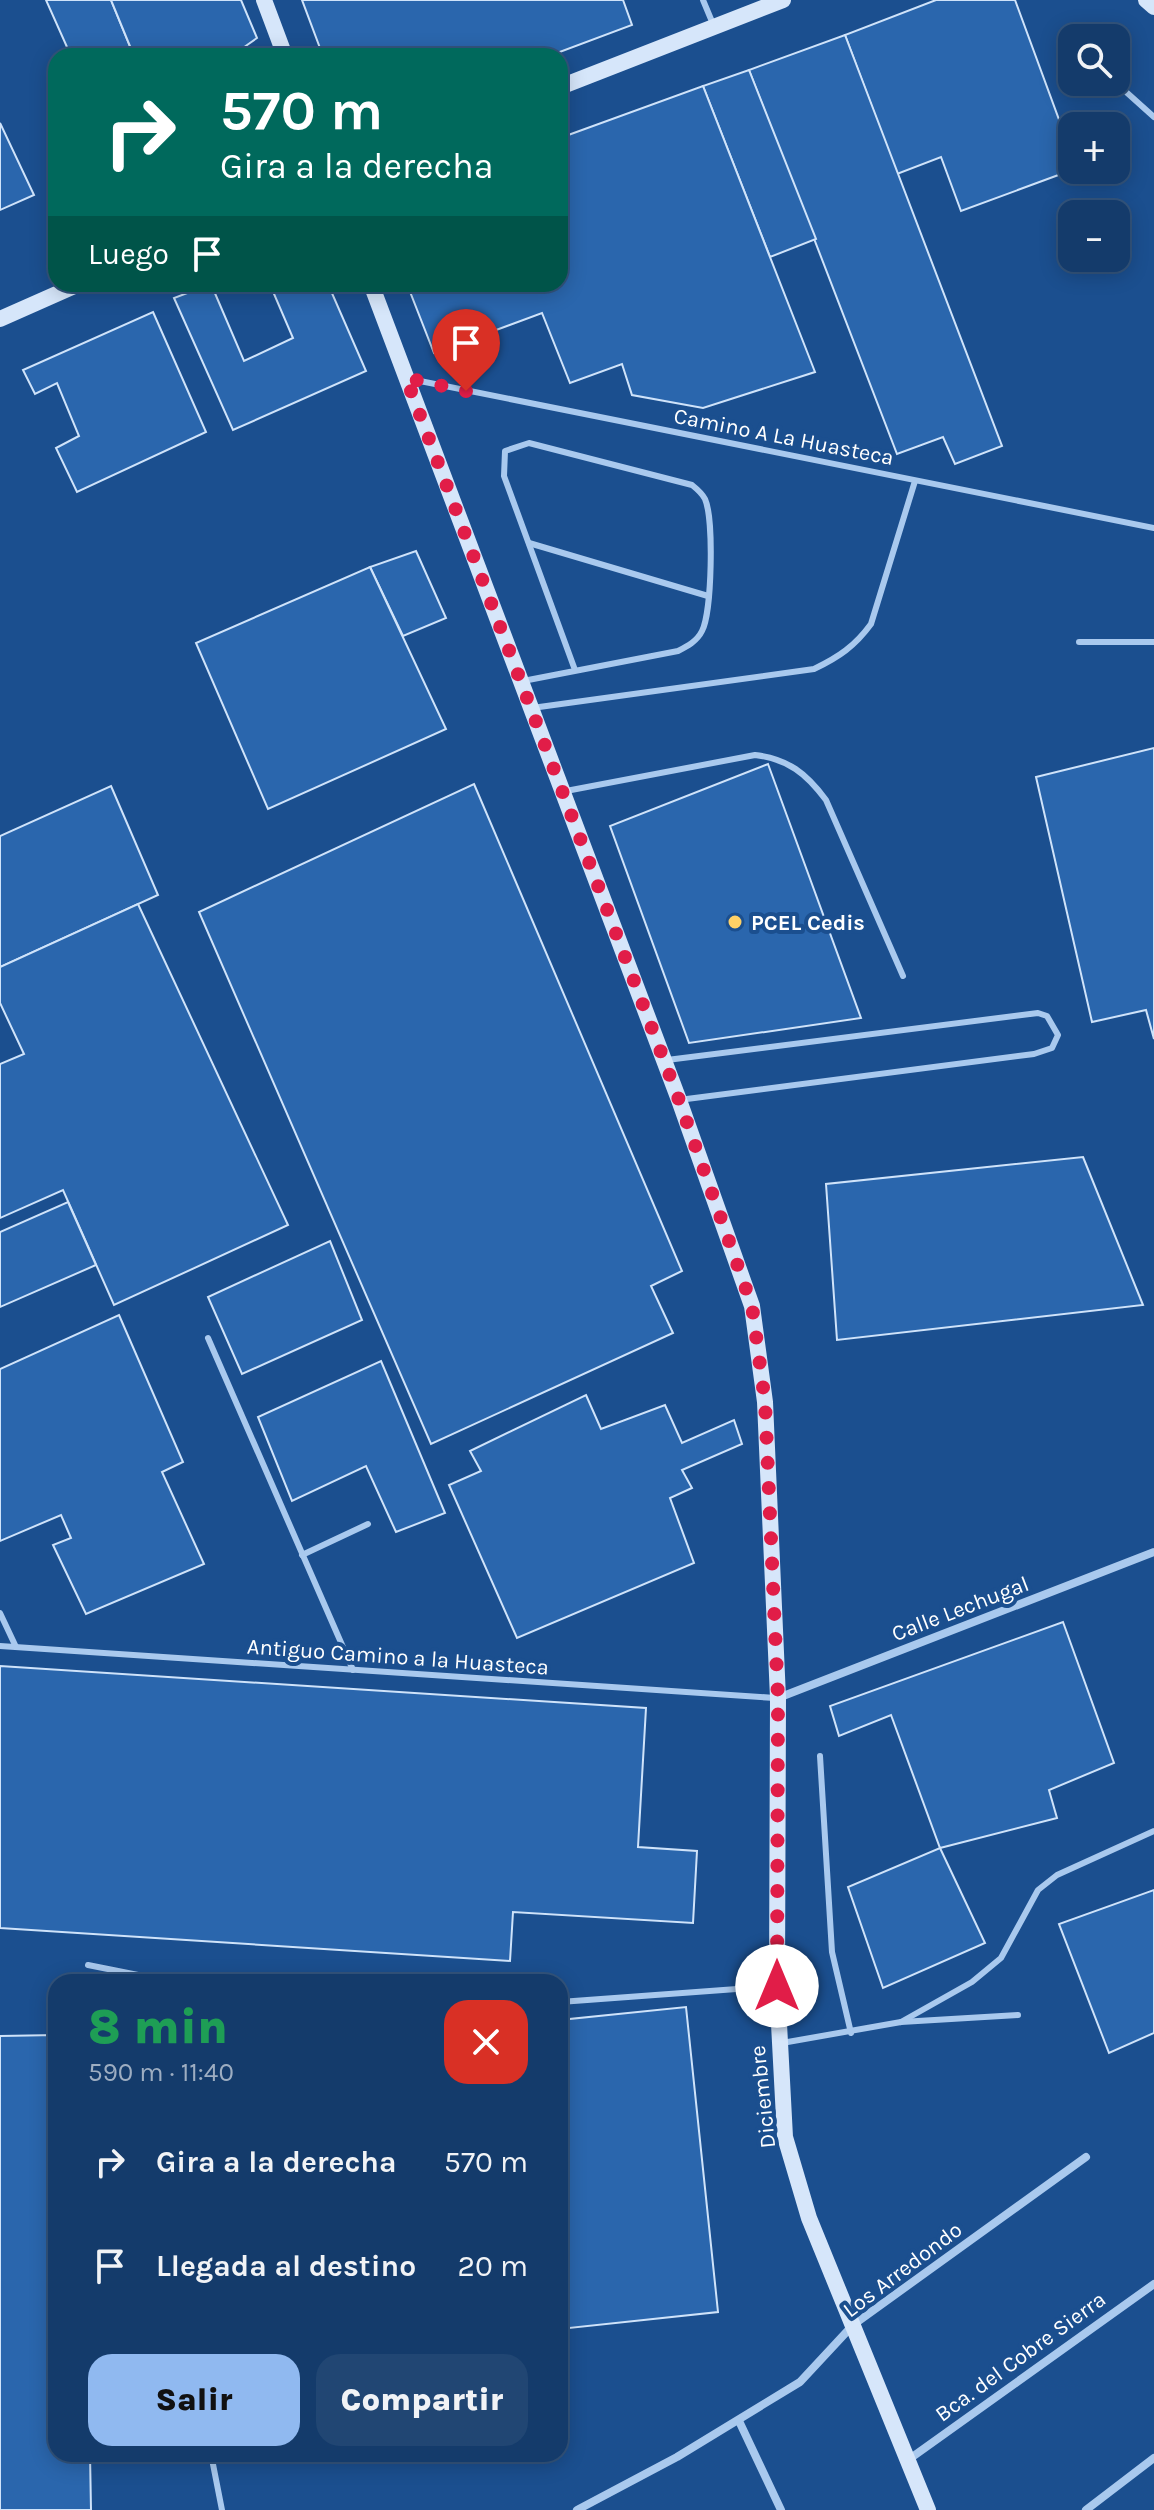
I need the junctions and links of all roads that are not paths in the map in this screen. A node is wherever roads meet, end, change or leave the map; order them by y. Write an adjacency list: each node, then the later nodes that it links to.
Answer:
1 (264, 0): 7 (street)
2 (703, 0): 6 (lane)
3 (783, 0): 6 (street)
4 (1146, 0): 5 (street)
5 (1154, 7)
6 (715, 27): 8 (street)
7 (282, 48)
8 (568, 84)
9 (1130, 95): 10 (lane)
10 (1154, 117)
11 (61, 292): 13 (street)
12 (374, 292): 14 (street, Diciembre)
13 (0, 319)
14 (406, 378): 15 (lane, Camino A La Huasteca); 22 (street, Diciembre)
15 (915, 481): 16 (lane, Camino A La Huasteca); 23 (lane)
16 (1154, 528)
17 (529, 543): 18 (lane); 18 (lane); 21 (lane)
18 (708, 596): 21 (lane)
19 (1079, 642): 20 (lane)
20 (1154, 642)
21 (575, 670): 22 (lane)
22 (521, 682): 23 (street, Diciembre)
23 (531, 708): 24 (street, Diciembre)
24 (563, 791): 25 (lane); 26 (street, Diciembre)
25 (903, 976)
26 (664, 1061): 27 (street, Diciembre); 27 (lane)
27 (679, 1100): 36 (street, Diciembre)
28 (208, 1338): 31 (lane)
29 (368, 1524): 31 (lane)
30 (1154, 1552): 36 (street, Calle Lechugal)
31 (302, 1555): 35 (lane)
32 (0, 1613): 34 (lane)
33 (0, 1646): 34 (lane, Antiguo Camino a la Huasteca)
34 (16, 1647): 35 (lane, Antiguo Camino a la Huasteca)
35 (353, 1670): 36 (lane, Antiguo Camino a la Huasteca)
36 (778, 1698): 41 (street, Diciembre)
37 (820, 1756): 45 (lane)
38 (1154, 1831): 44 (lane)
39 (88, 1965): 40 (lane)
40 (133, 1974)
41 (777, 1986): 42 (lane); 46 (street, Diciembre)
42 (568, 2001)
43 (1018, 2015): 44 (lane)
44 (901, 2022): 45 (lane)
45 (851, 2033): 46 (lane)
46 (778, 2043): 49 (street, Diciembre)
47 (1086, 2157): 49 (street, Los Arredondo)
48 (1154, 2284): 52 (street, Bca. del Cobre Sierra)
49 (853, 2325): 50 (street, Los Arredondo); 52 (street, Diciembre)
50 (739, 2421): 55 (street, Los Arredondo); 56 (street)
51 (1154, 2458): 58 (street)
52 (908, 2460): 57 (street, Diciembre)
53 (213, 2462): 54 (lane)
54 (222, 2510)
55 (577, 2510)
56 (781, 2510)
57 (928, 2510)
58 (1086, 2510)

